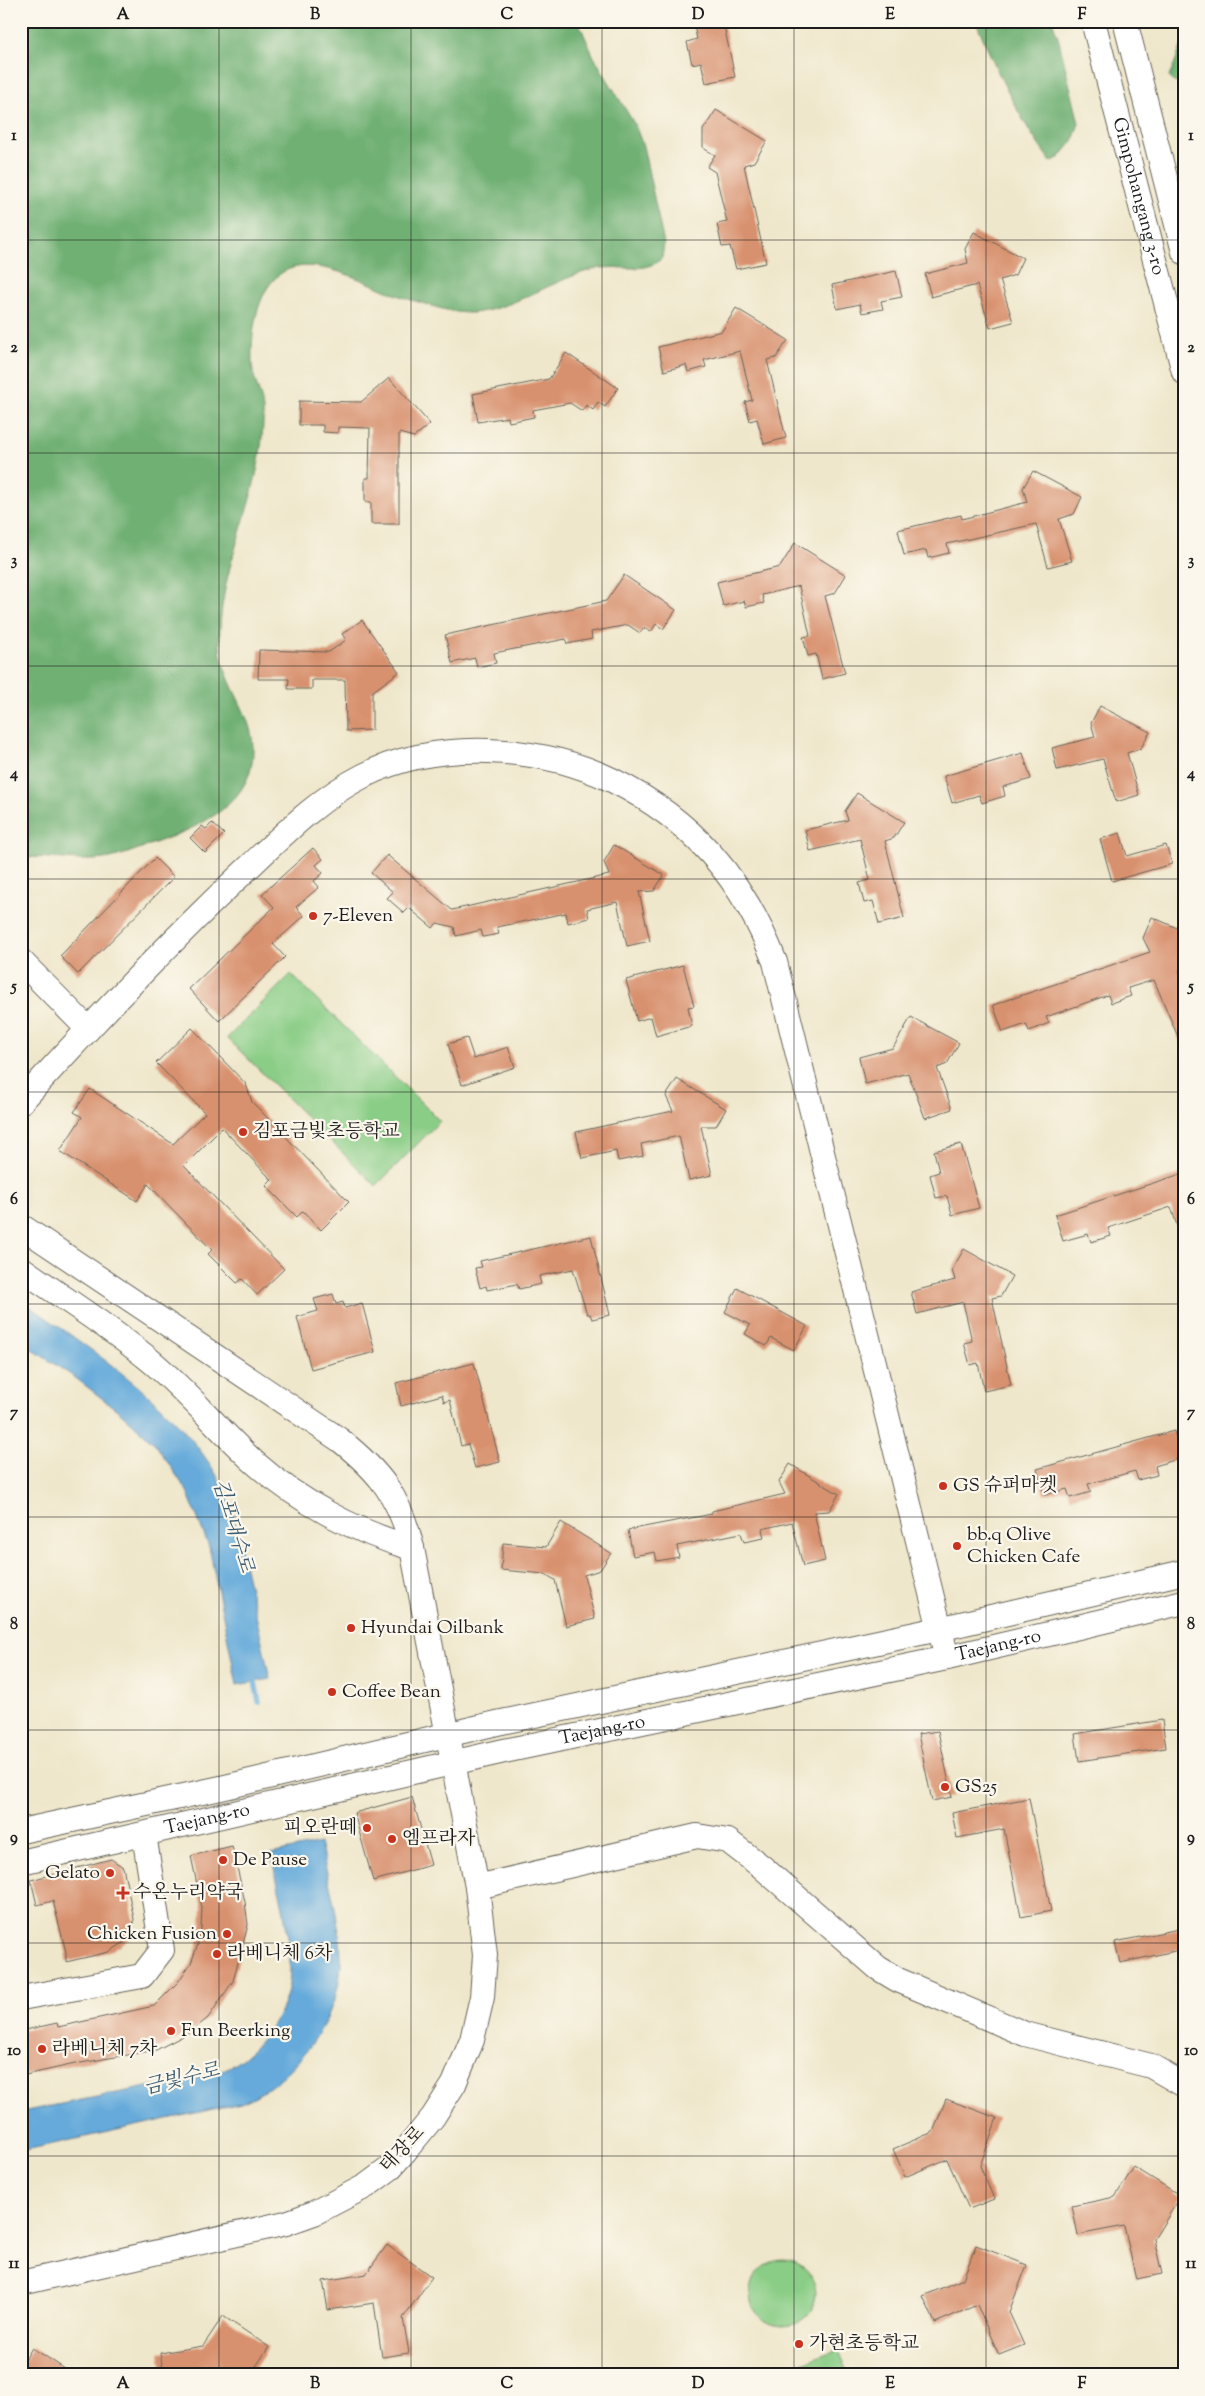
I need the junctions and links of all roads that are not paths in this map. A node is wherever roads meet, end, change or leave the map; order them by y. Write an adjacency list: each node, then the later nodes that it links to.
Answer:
1 (1092, 21): 6 (street, Gimpohangang 3-ro)
2 (1125, 21): 3 (street, Gimpohangang 3-ro)
3 (1165, 183): 4 (street); 5 (street, Gimpohangang 3-ro)
4 (1184, 203)
5 (1184, 252)
6 (1184, 372)
7 (21, 961): 8 (street)
8 (88, 1030): 9 (street); 15 (street)
9 (21, 1102)
10 (21, 1226): 12 (street, 태장로)
11 (21, 1268): 12 (street)
12 (412, 1548): 17 (street, 태장로)
13 (1184, 1572): 15 (street, Taejang-ro)
14 (1184, 1602): 16 (street, Taejang-ro)
15 (939, 1629): 16 (street); 17 (street, Taejang-ro)
16 (947, 1658): 18 (street, Taejang-ro)
17 (448, 1735): 18 (street, 태장로); 19 (street, Taejang-ro)
18 (454, 1764): 20 (street, Taejang-ro); 22 (street, 태장로)
19 (21, 1831)
20 (144, 1834): 21 (street, Taejang-ro); 23 (street)
21 (21, 1862)
22 (477, 1887): 24 (street); 25 (street, 태장로)
23 (21, 1998)
24 (1184, 2085)
25 (21, 2283)

